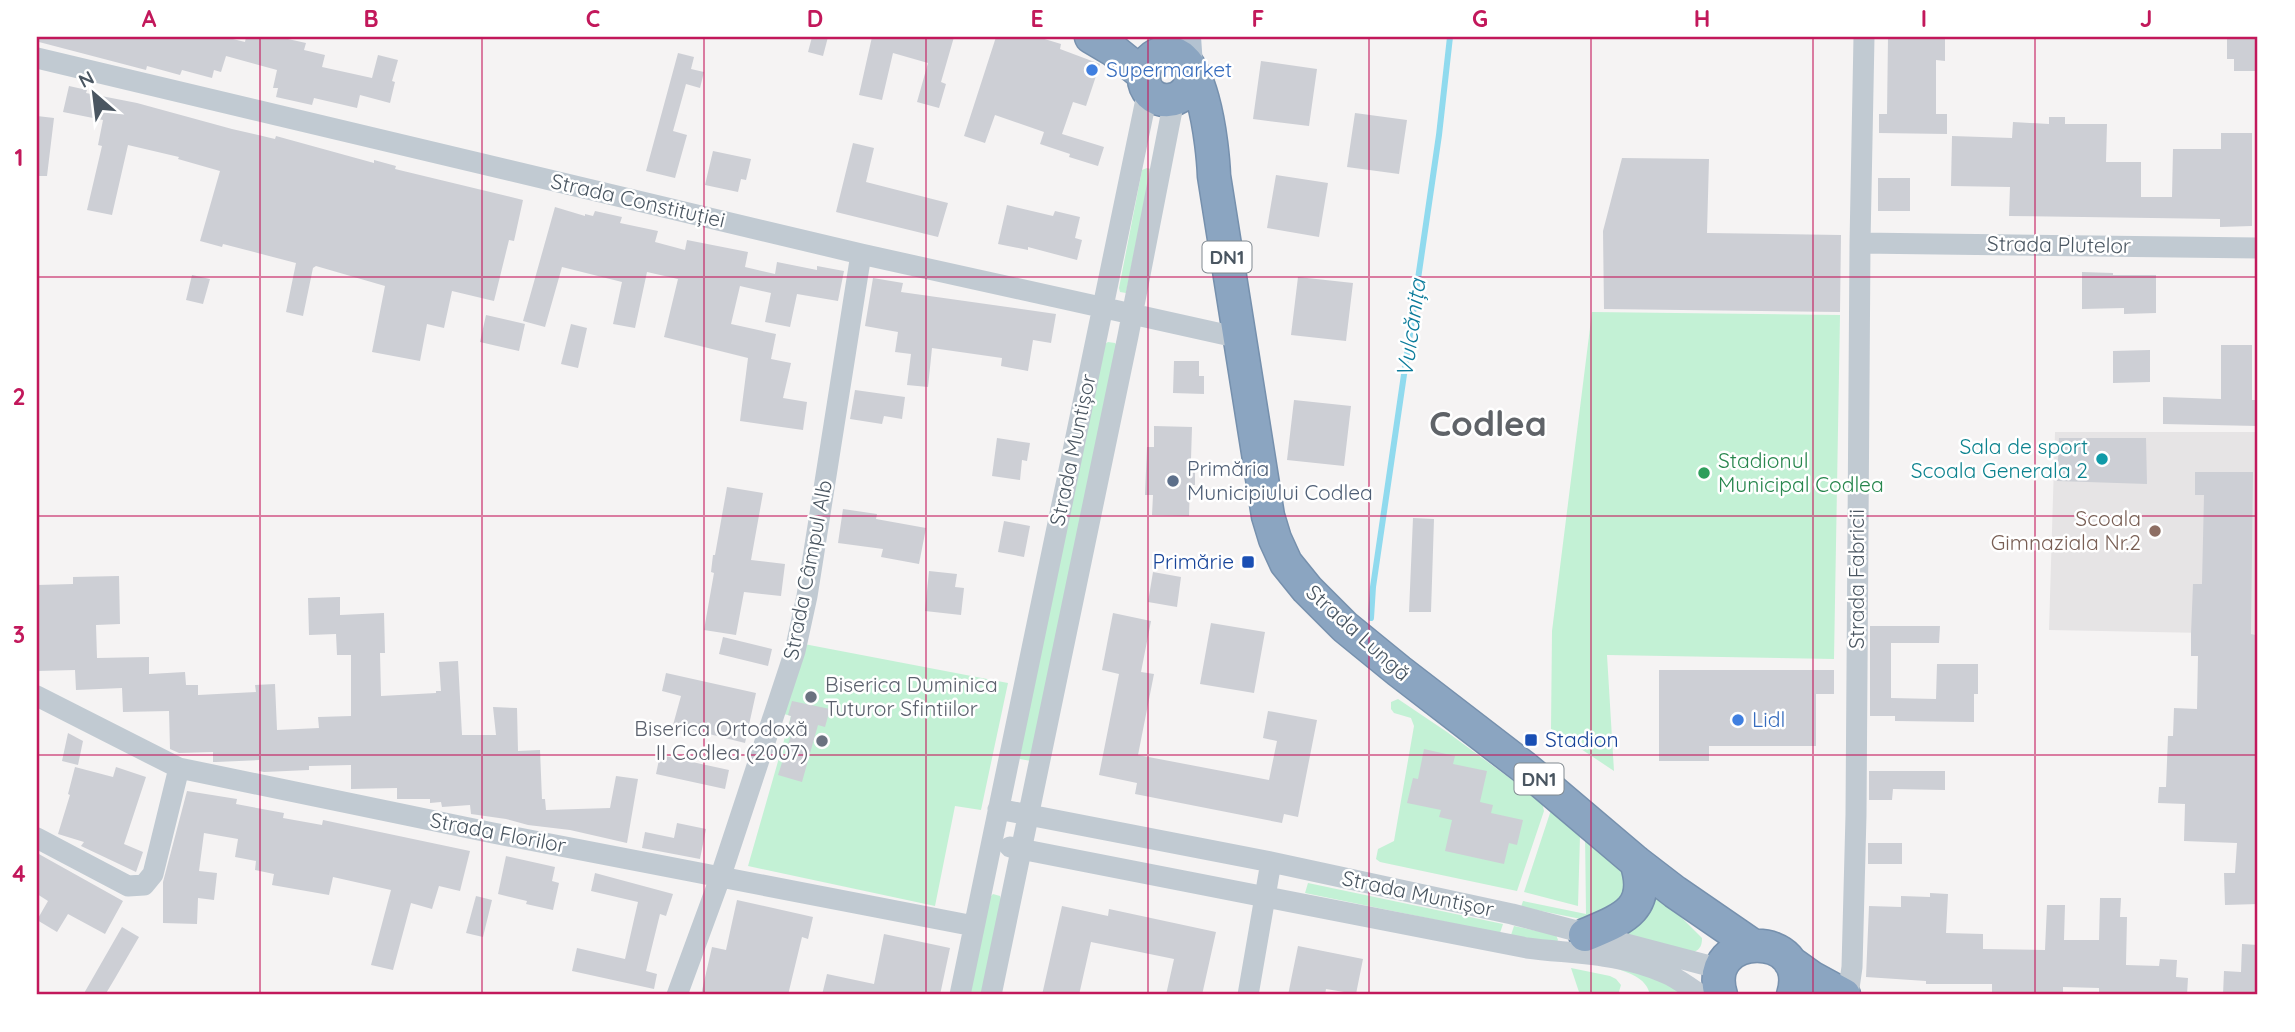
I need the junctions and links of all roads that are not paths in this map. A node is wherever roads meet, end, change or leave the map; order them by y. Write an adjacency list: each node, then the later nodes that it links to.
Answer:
1 (1091, 37): 5 (highway)
2 (1129, 37): 5 (highway)
3 (1864, 37): 6 (street, Strada Fabricii)
4 (37, 58): 8 (street, Strada Constituției)
5 (1169, 69): 9 (street, Strada Muntișor); 10 (street, Strada Muntișor); 11 (highway, Strada Lungă / DN1)
6 (1860, 243): 7 (street, Strada Plutelor); 35 (street, Strada Fabricii)
7 (2258, 248)
8 (860, 254): 9 (street, Strada Constituției); 21 (street, Strada Câmpul Alb)
9 (1103, 308): 10 (street, Strada Constituției); 14 (street, Strada Muntișor)
10 (1133, 315): 11 (street, Strada Constituției); 15 (street, Strada Muntișor)
11 (1240, 338): 20 (highway, Strada Lungă / DN1)
12 (37, 696): 13 (street, Strada Florilor)
13 (179, 768): 16 (street); 21 (street, Strada Florilor)
14 (998, 810): 15 (street, Strada Muntișor); 17 (street, Strada Muntișor)
15 (1029, 816): 18 (street, Strada Muntișor); 19 (street, Strada Muntișor)
16 (37, 838)
17 (991, 843): 18 (street, Strada Muntișor); 24 (street, Strada Muntișor)
18 (1022, 849): 23 (street, Strada Muntișor); 31 (street, Strada Muntișor)
19 (1271, 862): 23 (street); 25 (street, Strada Muntișor)
20 (1636, 862): 22 (highway, Strada Lungă / DN1); 25 (highway)
21 (720, 878): 24 (street, Strada Florilor); 29 (street, Strada Câmpul Alb)
22 (1675, 892): 26 (highway, DN1); 28 (highway, DN1)
23 (1266, 895): 32 (street); 33 (street, Strada Muntișor)
24 (974, 926): 30 (street, Strada Muntișor)
25 (1585, 935): 28 (street, Strada Muntișor)
26 (1752, 945): 27 (highway, DN1); 28 (highway)
27 (1790, 962): 34 (highway); 35 (highway, DN1)
28 (1723, 975)
29 (677, 995)
30 (960, 995)
31 (992, 995)
32 (1248, 995)
33 (1702, 995)
34 (1793, 995)
35 (1846, 995)

